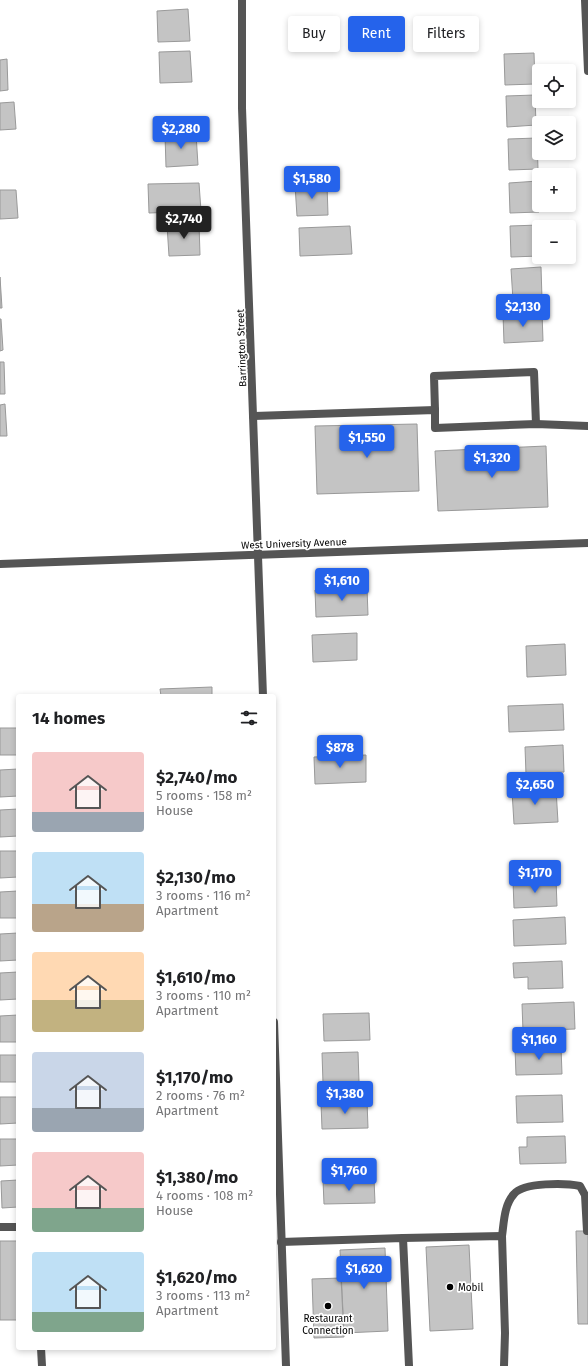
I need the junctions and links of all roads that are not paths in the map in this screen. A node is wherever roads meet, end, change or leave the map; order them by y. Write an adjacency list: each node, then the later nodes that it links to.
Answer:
1 (242, 0): 5 (street, Barrington Street)
2 (585, 0): 3 (street)
3 (588, 71)
4 (435, 410): 5 (street); 6 (street); 6 (street)
5 (253, 416): 9 (street, Barrington Street)
6 (536, 424): 7 (street)
7 (588, 426)
8 (588, 542): 9 (street, West University Avenue)
9 (258, 554): 10 (street, West University Avenue); 11 (street, Barrington Street)
10 (0, 564)
11 (262, 694)
12 (276, 1153): 13 (street)
13 (277, 1218): 19 (street)
14 (0, 1227): 15 (street)
15 (16, 1227)
16 (587, 1231): 17 (street)
17 (502, 1236): 18 (street); 24 (street)
18 (403, 1238): 19 (street); 23 (street)
19 (282, 1242): 22 (street)
20 (41, 1350): 21 (street)
21 (42, 1366)
22 (286, 1366)
23 (409, 1366)
24 (504, 1366)

